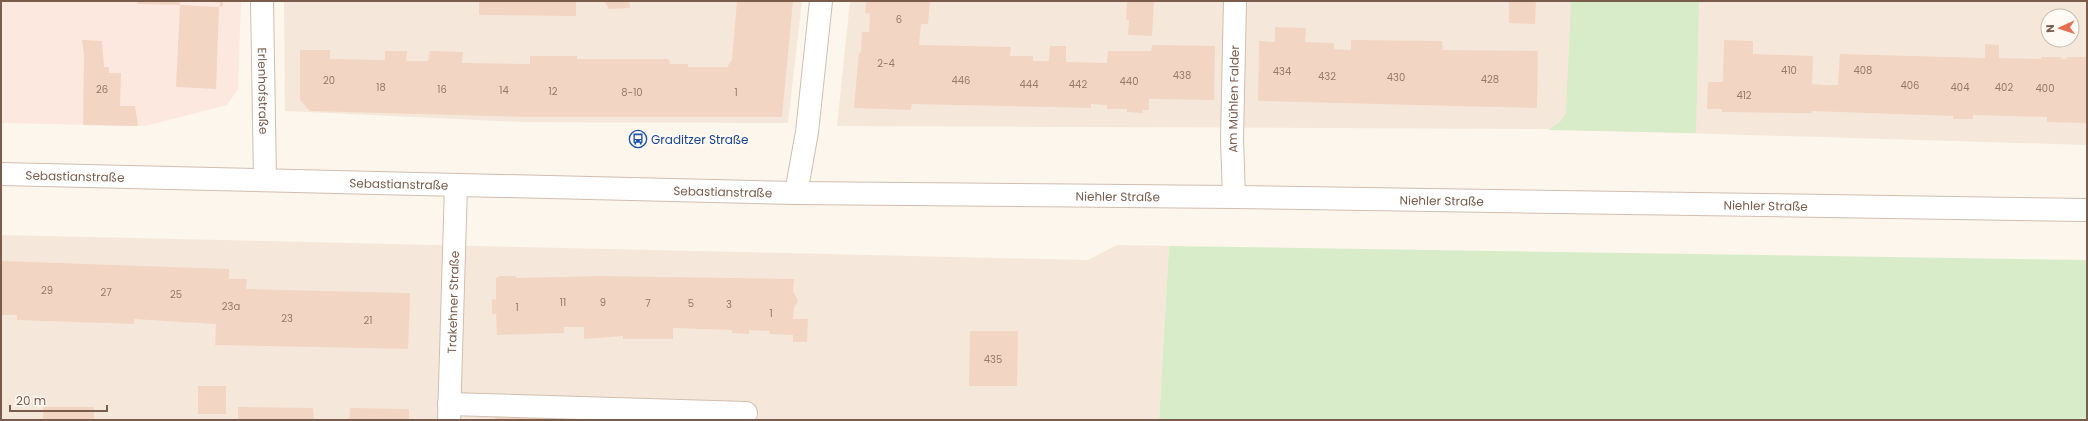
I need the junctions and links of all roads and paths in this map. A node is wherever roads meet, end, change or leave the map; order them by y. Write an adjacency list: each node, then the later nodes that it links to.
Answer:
1 (262, 1): 5 (street, Erlenhofstraße)
2 (821, 1): 7 (street)
3 (1235, 1): 8 (street, Am Mühlen Falder)
4 (1, 174): 5 (street, Sebastianstraße)
5 (265, 180): 6 (street, Sebastianstraße)
6 (456, 185): 7 (street, Sebastianstraße); 10 (street, Trakehner Straße)
7 (796, 193): 8 (street, Niehler Straße)
8 (1234, 197): 9 (street, Niehler Straße)
9 (2087, 210)
10 (449, 412): 11 (street)
11 (746, 413)

